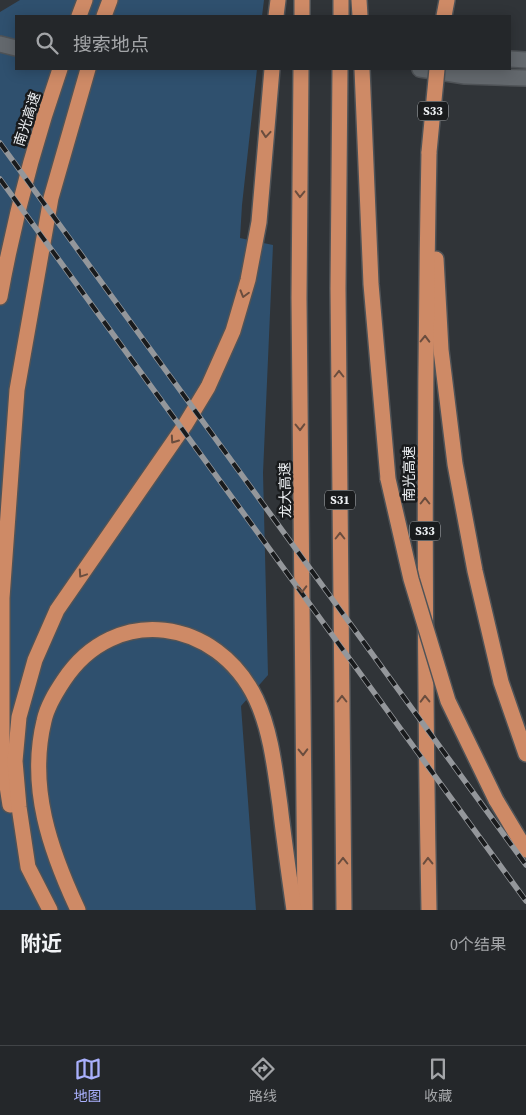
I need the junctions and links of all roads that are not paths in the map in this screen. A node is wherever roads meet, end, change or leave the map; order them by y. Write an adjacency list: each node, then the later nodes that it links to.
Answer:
1 (85, 0): 7 (highway)
2 (278, 0): 8 (highway)
3 (302, 0): 9 (highway)
4 (341, 0): 10 (highway)
5 (359, 0): 11 (highway)
6 (447, 0): 12 (highway)
7 (79, 15)
8 (276, 15)
9 (302, 15)
10 (341, 15)
11 (360, 15)
12 (444, 15)
13 (0, 44): 14 (street)
14 (15, 48)
15 (511, 59): 16 (street)
16 (526, 60)
17 (60, 70): 27 (highway, 南光高速)
18 (88, 70): 30 (highway)
19 (272, 70): 30 (highway, one-way to 30)
20 (301, 70): 34 (highway, 龙大高速, one-way to 34)
21 (340, 70): 35 (highway, S31, one-way to 21)
22 (362, 70): 29 (highway, bridge)
23 (426, 70): 25 (street)
24 (437, 70): 26 (highway, 南光高速 / S33, bridge)
25 (526, 78)
26 (430, 152): 28 (highway); 36 (highway, 南光高速 / S33, one-way to 26)
27 (0, 297)
28 (526, 754)
29 (526, 850)
30 (28, 867): 31 (highway)
31 (50, 910)
32 (78, 910): 33 (highway)
33 (294, 910)
34 (305, 910)
35 (344, 910)
36 (429, 910)

